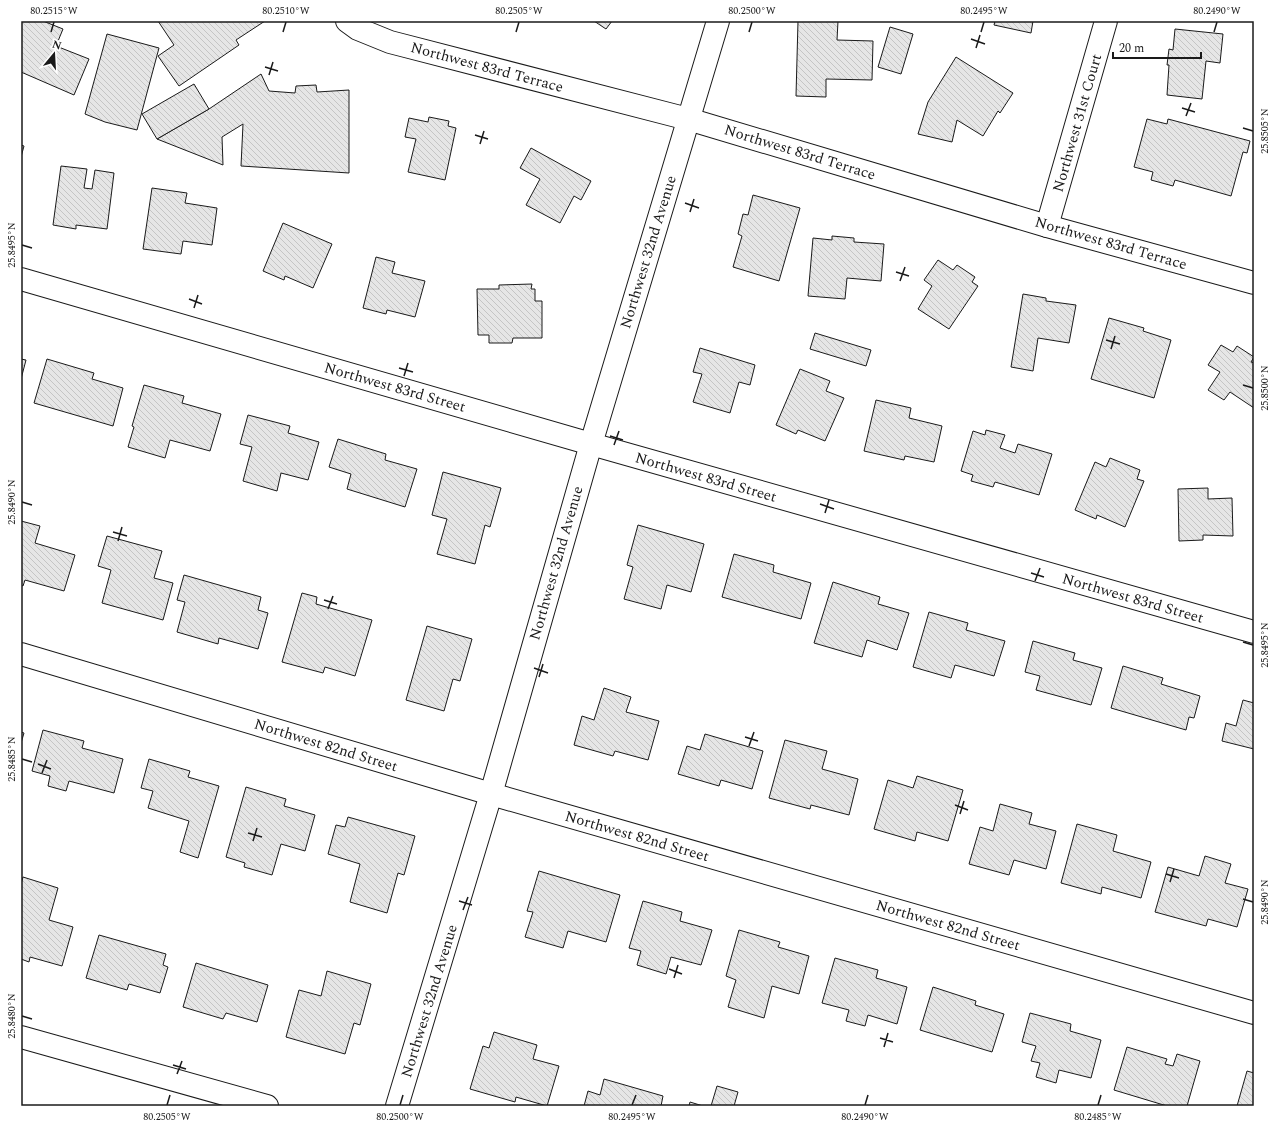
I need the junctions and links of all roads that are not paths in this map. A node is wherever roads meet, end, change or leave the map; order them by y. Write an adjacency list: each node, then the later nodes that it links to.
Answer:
1 (347, 21): 4 (street, Northwest 83rd Terrace)
2 (718, 21): 4 (street, Northwest 32nd Avenue)
3 (1106, 21): 5 (street, Northwest 31st Court)
4 (688, 119): 5 (street, Northwest 83rd Terrace); 8 (street, Northwest 32nd Avenue)
5 (1047, 226): 7 (street, Northwest 83rd Terrace)
6 (21, 279): 8 (street, Northwest 83rd Street)
7 (1254, 283)
8 (591, 444): 9 (street, Northwest 83rd Street); 11 (street, Northwest 32nd Avenue)
9 (1254, 632)
10 (21, 654): 11 (street, Northwest 82nd Street)
11 (491, 794): 12 (street, Northwest 82nd Street); 15 (street, Northwest 32nd Avenue)
12 (1254, 1013)
13 (21, 1037): 14 (street)
14 (267, 1106)
15 (397, 1106)

